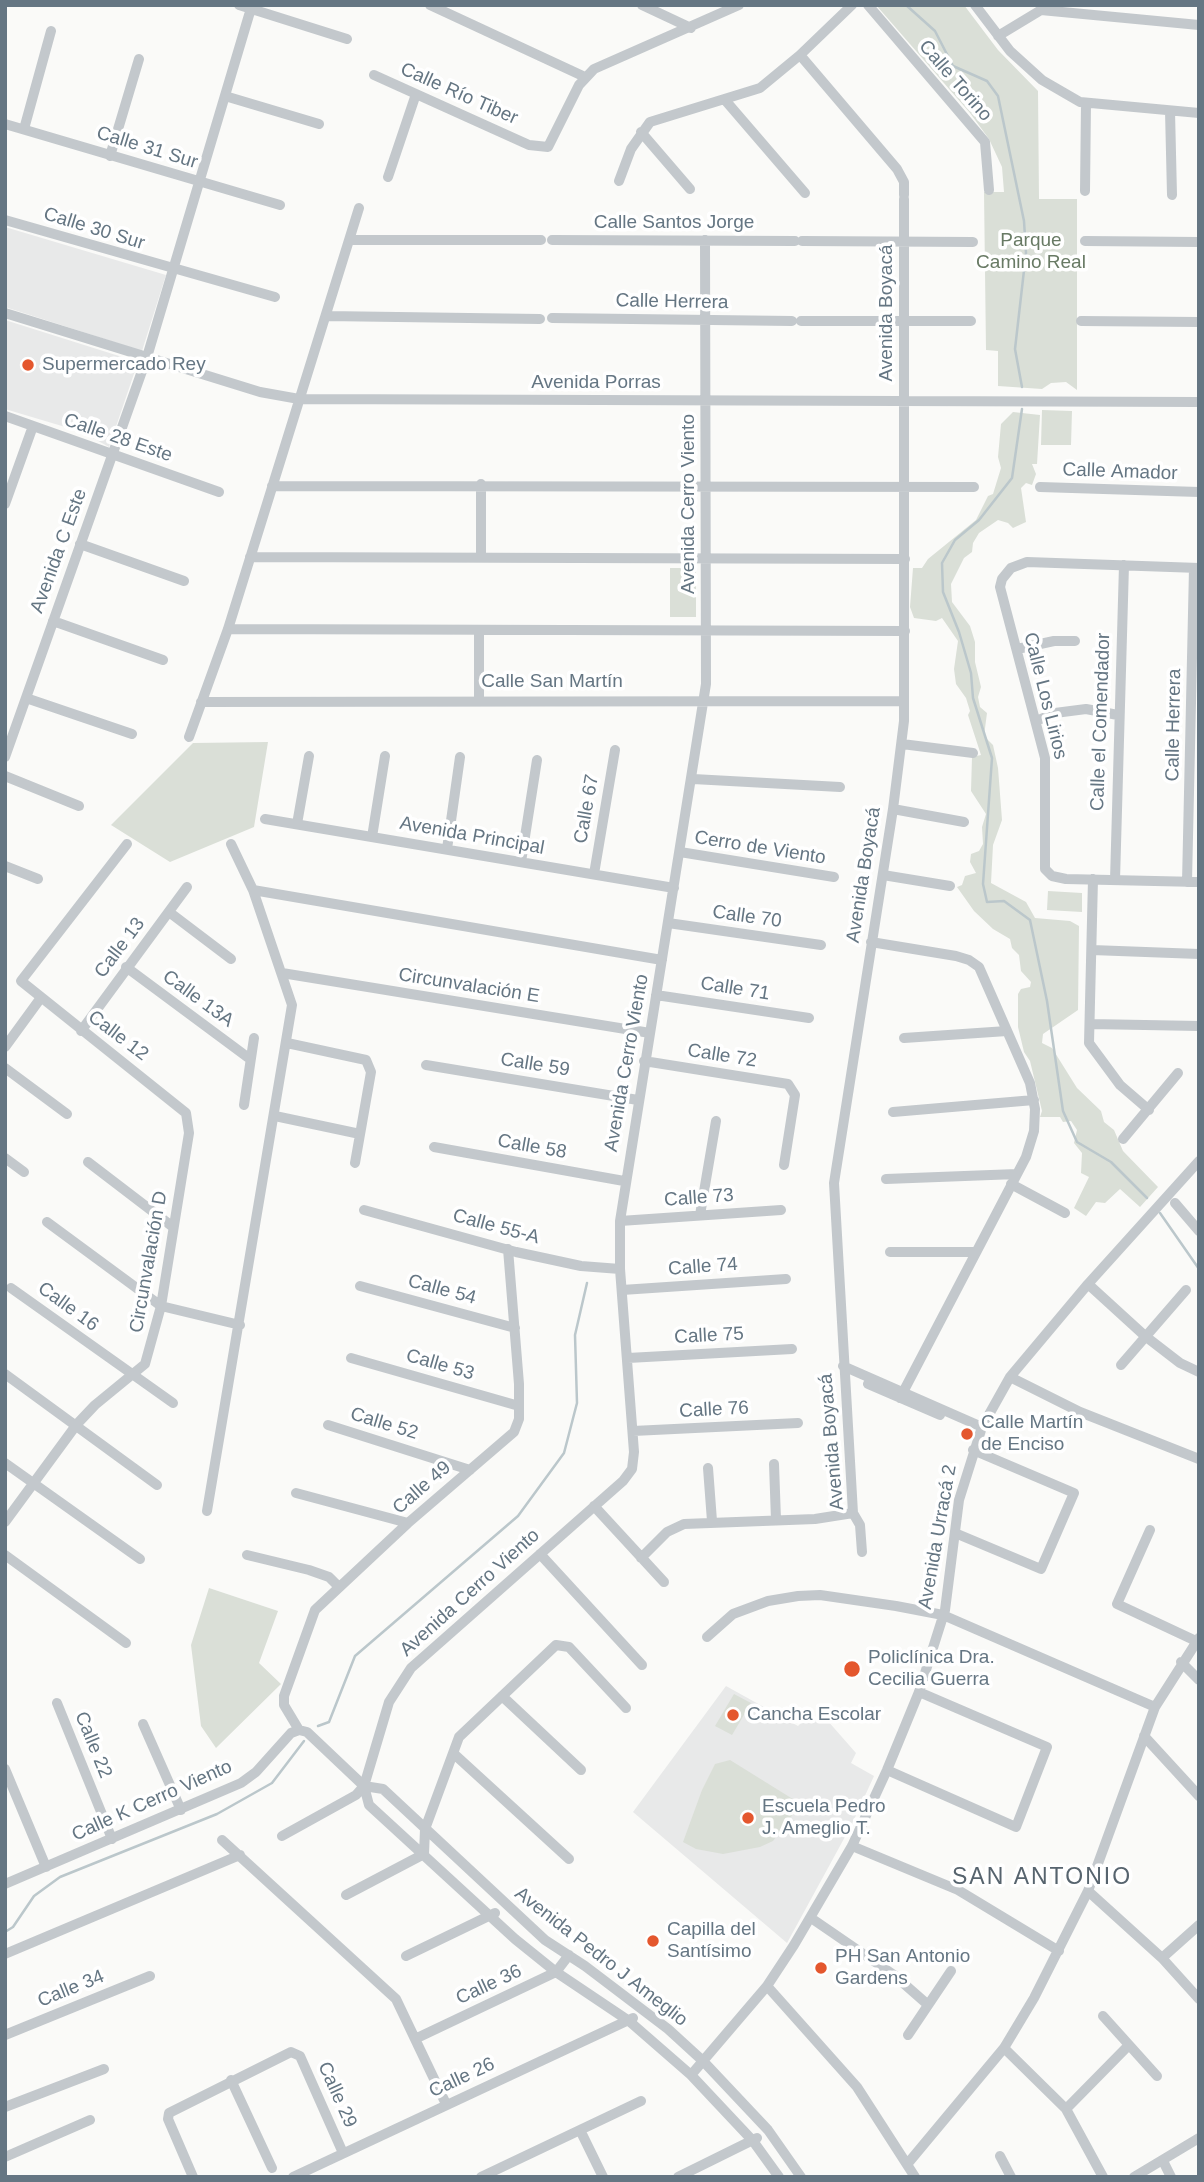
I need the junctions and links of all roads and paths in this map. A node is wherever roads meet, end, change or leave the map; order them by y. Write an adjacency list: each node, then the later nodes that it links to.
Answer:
1 (239, 5): 8 (street)
2 (430, 5): 17 (street)
3 (642, 5): 10 (street)
4 (739, 5): 10 (street)
5 (852, 5): 14 (street)
6 (868, 5): 33 (street, Calle Torino)
7 (975, 5): 12 (street)
8 (251, 7): 13 (street); 19 (street, Avenida C Este)
9 (1199, 24): 12 (street)
10 (691, 28): 17 (street)
11 (51, 31): 26 (street)
12 (998, 36): 21 (street)
13 (347, 39)
14 (800, 55): 20 (street); 43 (street, Avenida Boyacá)
15 (139, 60): 28 (street)
16 (374, 75): 18 (street, Calle Río Tiber)
17 (585, 77): 18 (street, Calle Río Tiber)
18 (416, 94): 29 (street)
19 (225, 96): 25 (street); 31 (street, Avenida C Este)
20 (725, 100): 27 (street); 35 (street)
21 (1086, 103): 22 (street); 34 (street)
22 (1170, 111): 23 (street); 36 (street)
23 (1199, 113)
24 (5, 124): 26 (street, Calle 31 Sur)
25 (319, 124)
26 (24, 129): 28 (street, Calle 31 Sur)
27 (641, 132): 30 (street); 32 (street)
28 (110, 156): 31 (street, Calle 31 Sur)
29 (388, 177)
30 (619, 181)
31 (199, 182): 37 (street, Calle 31 Sur); 46 (street, Avenida C Este)
32 (690, 189)
33 (989, 191)
34 (1085, 191)
35 (805, 193)
36 (1172, 195)
37 (279, 205)
38 (359, 208): 40 (street)
39 (5, 220): 46 (street, Calle 30 Sur)
40 (350, 240): 41 (street, Calle Santos Jorge); 49 (street)
41 (705, 240): 43 (street, Calle Santos Jorge); 50 (street, Avenida Cerro Viento)
42 (1085, 241): 45 (street)
43 (904, 242): 44 (street, Calle Santos Jorge); 51 (street, Avenida Boyacá)
44 (973, 242)
45 (1199, 242)
46 (173, 270): 47 (street, Calle 30 Sur); 55 (street, Avenida C Este)
47 (275, 298)
48 (5, 313): 55 (street, Avenida Porras)
49 (327, 316): 50 (street, Calle Herrera); 56 (street)
50 (706, 320): 51 (street, Calle Herrera); 57 (street, Avenida Cerro Viento)
51 (905, 321): 52 (street, Calle Herrera); 58 (street, Avenida Boyacá)
52 (971, 321)
53 (1082, 321): 54 (street)
54 (1199, 322)
55 (147, 357): 56 (street, Avenida Porras); 62 (street, Avenida C Este)
56 (299, 399): 57 (street, Avenida Porras); 65 (street)
57 (707, 400): 58 (street, Avenida Porras); 64 (street, Avenida Cerro Viento)
58 (905, 401): 59 (street, Avenida Porras); 66 (street, Avenida Boyacá)
59 (1199, 402)
60 (5, 416): 61 (street, Calle 28 Este)
61 (33, 426): 62 (street, Calle 28 Este); 71 (street)
62 (112, 454): 69 (street, Calle 28 Este); 72 (street, Avenida C Este)
63 (481, 484): 64 (street); 65 (street); 74 (street)
64 (706, 485): 66 (street); 75 (street, Avenida Cerro Viento)
65 (272, 486): 73 (street)
66 (904, 486): 67 (street); 76 (street, Avenida Boyacá)
67 (974, 487)
68 (1040, 487): 70 (street, Calle Amador)
69 (219, 492)
70 (1199, 492)
71 (5, 504)
72 (80, 544): 79 (street); 80 (street, Avenida C Este)
73 (250, 557): 74 (street); 81 (street)
74 (481, 557): 75 (street)
75 (706, 558): 76 (street); 82 (street, Avenida Cerro Viento)
76 (905, 559): 84 (street, Avenida Boyacá)
77 (1124, 565): 78 (street, Calle Los Lirios); 86 (street, Calle Los Lirios); 93 (street, Calle el Comendador)
78 (1197, 568): 126 (street, Calle Herrera)
79 (184, 581)
80 (53, 621): 87 (street); 88 (street, Avenida C Este)
81 (228, 629): 83 (street); 92 (street)
82 (707, 630): 83 (street); 84 (street); 90 (street, Avenida Cerro Viento)
83 (479, 631): 89 (street)
84 (905, 631): 91 (street, Avenida Boyacá)
85 (1075, 641): 86 (street)
86 (1017, 649): 94 (street, Calle Los Lirios)
87 (163, 660)
88 (26, 698): 95 (street); 102 (street, Avenida C Este)
89 (479, 700): 90 (street, Calle San Martín); 92 (street, Calle San Martín)
90 (704, 700): 91 (street, Calle San Martín); 106 (street, Avenida Cerro Viento)
91 (904, 701): 97 (street, Avenida Boyacá)
92 (201, 702): 96 (street)
93 (1118, 715): 94 (street); 125 (street, Calle el Comendador)
94 (1036, 721): 124 (street, Calle Los Lirios)
95 (132, 734)
96 (189, 737)
97 (902, 744): 99 (street); 109 (street, Avenida Boyacá)
98 (615, 750): 120 (street, Calle 67)
99 (973, 753)
100 (309, 756): 112 (street)
101 (385, 756): 113 (street)
102 (5, 757)
103 (460, 757): 116 (street)
104 (537, 760): 118 (street)
105 (5, 776): 108 (street)
106 (693, 779): 107 (street); 117 (street, Avenida Cerro Viento)
107 (839, 787)
108 (79, 806)
109 (893, 809): 111 (street); 121 (street, Avenida Boyacá)
110 (265, 819): 112 (street, Avenida Principal)
111 (964, 821)
112 (297, 824): 113 (street, Avenida Principal)
113 (372, 837): 116 (street, Avenida Principal)
114 (127, 844): 142 (street, Calle 12)
115 (231, 844): 130 (street)
116 (447, 849): 118 (street, Avenida Principal)
117 (680, 852): 122 (street, Cerro de Viento); 129 (street, Avenida Cerro Viento)
118 (521, 862): 120 (street, Avenida Principal)
119 (5, 866): 123 (street)
120 (594, 874): 129 (street, Avenida Principal)
121 (883, 875): 127 (street); 133 (street, Avenida Boyacá)
122 (835, 877)
123 (38, 879)
124 (1093, 879): 125 (street, Calle Los Lirios); 135 (street)
125 (1115, 880): 126 (street, Calle Los Lirios)
126 (1193, 882)
127 (950, 886)
128 (187, 887): 131 (street, Calle 13)
129 (674, 888): 132 (street, Avenida Cerro Viento)
130 (253, 890): 138 (street); 140 (street)
131 (169, 912): 137 (street); 139 (street, Calle 13)
132 (668, 923): 134 (street, Calle 70); 138 (street, Avenida Cerro Viento)
133 (871, 942): 147 (street); 206 (street, Avenida Boyacá)
134 (821, 945)
135 (1091, 950): 136 (street); 144 (street)
136 (1199, 954)
137 (231, 959)
138 (662, 960): 141 (street, Avenida Cerro Viento)
139 (126, 967): 146 (street, Calle 13); 153 (street, Calle 13A)
140 (282, 973): 148 (street, Circunvalación E); 151 (street)
141 (656, 995): 143 (street, Calle 71); 148 (street, Avenida Cerro Viento)
142 (40, 999): 146 (street, Calle 12); 152 (street)
143 (809, 1018)
144 (1090, 1024): 145 (street); 161 (street)
145 (1199, 1026)
146 (82, 1031): 166 (street, Calle 12)
147 (1007, 1031): 150 (street); 159 (street)
148 (650, 1033): 154 (street, Avenida Cerro Viento)
149 (254, 1038): 153 (street)
150 (904, 1038)
151 (287, 1044): 164 (street); 167 (street)
152 (5, 1047)
153 (250, 1059): 160 (street)
154 (645, 1061): 158 (street, Avenida Cerro Viento); 174 (street, Calle 72)
155 (426, 1065): 158 (street, Calle 59)
156 (5, 1068): 163 (street)
157 (1178, 1073): 161 (street)
158 (638, 1100): 178 (street, Avenida Cerro Viento)
159 (1034, 1100): 162 (street); 177 (street)
160 (244, 1105)
161 (1149, 1110): 168 (street)
162 (893, 1112)
163 (67, 1115)
164 (275, 1116): 167 (street); 199 (street)
165 (716, 1121): 183 (street)
166 (189, 1122): 186 (street, Circunvalación D)
167 (360, 1134): 173 (street)
168 (1123, 1139)
169 (433, 1147): 178 (street, Calle 58)
170 (5, 1158): 175 (street)
171 (1199, 1161): 193 (street, Avenida Urracá 2)
172 (89, 1162): 186 (street)
173 (355, 1163)
174 (784, 1165)
175 (24, 1172)
176 (886, 1179): 177 (street)
177 (1014, 1179): 182 (street); 190 (street)
178 (624, 1181): 184 (street, Avenida Cerro Viento)
179 (1175, 1203): 187 (street)
180 (364, 1210): 188 (street, Calle 55-A)
181 (781, 1210): 183 (street, Calle 73)
182 (1065, 1213)
183 (700, 1215): 184 (street, Calle 73)
184 (620, 1221): 191 (street, Avenida Cerro Viento)
185 (47, 1222): 198 (street)
186 (173, 1227): 198 (street, Circunvalación D)
187 (1199, 1231)
188 (508, 1249): 191 (street, Calle 55-A); 200 (street, Calle 49)
189 (890, 1252): 190 (street)
190 (975, 1252): 211 (street)
191 (620, 1269): 196 (street, Avenida Cerro Viento)
192 (786, 1279): 196 (street, Calle 74)
193 (1087, 1284): 201 (street); 210 (street, Avenida Urracá 2)
194 (360, 1286): 200 (street, Calle 54)
195 (11, 1288): 209 (street, Calle 16)
196 (622, 1290): 204 (street, Avenida Cerro Viento)
197 (1186, 1290): 201 (street)
198 (161, 1306): 199 (street); 209 (street, Circunvalación D)
199 (240, 1325): 229 (street)
200 (514, 1328): 213 (street, Calle 49)
201 (1145, 1336): 205 (street); 207 (street)
202 (792, 1349): 204 (street, Calle 75)
203 (351, 1358): 213 (street, Calle 53)
204 (628, 1358): 218 (street, Avenida Cerro Viento)
205 (1121, 1366)
206 (843, 1370): 211 (street); 230 (street, Avenida Boyacá)
207 (1199, 1373)
208 (5, 1374): 215 (street)
209 (132, 1376): 212 (street, Calle 16); 215 (street, Circunvalación D)
210 (1010, 1377): 217 (street, Avenida Urracá 2); 220 (street)
211 (902, 1395): 217 (street)
212 (173, 1403)
213 (519, 1406): 224 (street, Calle 49)
214 (798, 1423): 218 (street, Calle 76)
215 (77, 1424): 225 (street, Circunvalación D); 226 (street)
216 (328, 1424): 224 (street, Calle 52)
217 (980, 1430): 219 (street, Avenida Urracá 2)
218 (633, 1432): 228 (street, Avenida Cerro Viento)
219 (973, 1450): 236 (street, Avenida Urracá 2); 236 (street)
220 (1199, 1459)
221 (5, 1463): 225 (street)
222 (774, 1464): 231 (street)
223 (708, 1468): 232 (street)
224 (470, 1470): 234 (street, Calle 49)
225 (34, 1483): 233 (street, Circunvalación D); 242 (street)
226 (157, 1485)
227 (296, 1493): 234 (street)
228 (594, 1506): 238 (street, Avenida Cerro Viento); 241 (street)
229 (206, 1511)
230 (853, 1513): 231 (street); 237 (street, Avenida Boyacá)
231 (776, 1520): 232 (street)
232 (712, 1521): 241 (street)
233 (5, 1522)
234 (408, 1523): 244 (street, Calle 49)
235 (1150, 1530): 247 (street)
236 (955, 1532): 245 (street, Avenida Urracá 2)
237 (862, 1552)
238 (540, 1554): 250 (street); 264 (street, Avenida Cerro Viento)
239 (5, 1555): 248 (street)
240 (247, 1555): 244 (street)
241 (641, 1558): 243 (street)
242 (140, 1559)
243 (664, 1582)
244 (338, 1586): 258 (street, Calle 49)
245 (943, 1615): 246 (street); 252 (street, Avenida Urracá 2); 255 (street)
246 (707, 1637)
247 (1197, 1639): 249 (street)
248 (126, 1643)
249 (1181, 1662): 251 (street); 255 (street)
250 (642, 1665)
251 (1199, 1680)
252 (919, 1692): 263 (street, Avenida Urracá 2); 263 (street)
253 (502, 1696): 256 (street); 260 (street); 262 (street)
254 (57, 1703): 269 (street, Calle 22)
255 (1155, 1707): 259 (street)
256 (626, 1708)
257 (144, 1724): 266 (street)
258 (299, 1730): 264 (street, Avenida Pedro J Ameglio); 266 (street, Calle K Cerro Viento)
259 (1144, 1736): 265 (street); 277 (street)
260 (453, 1753): 267 (street); 274 (street)
261 (5, 1769): 275 (street)
262 (582, 1770)
263 (887, 1770): 271 (street, Avenida Urracá 2)
264 (364, 1786): 267 (street, Avenida Pedro J Ameglio); 268 (street); 272 (street, Avenida Pedro J Ameglio)
265 (1199, 1796)
266 (181, 1810): 269 (street, Calle K Cerro Viento)
267 (425, 1829): 272 (street); 279 (street, Avenida Pedro J Ameglio)
268 (282, 1836)
269 (112, 1839): 275 (street, Calle K Cerro Viento)
270 (222, 1840): 273 (street)
271 (852, 1846): 281 (street, Avenida Urracá 2); 283 (street)
272 (424, 1854): 278 (street); 280 (street, Avenida Pedro J Ameglio)
273 (240, 1855): 284 (street); 299 (street)
274 (569, 1859)
275 (46, 1867): 276 (street, Calle K Cerro Viento)
276 (5, 1884)
277 (1088, 1891): 283 (street); 287 (street)
278 (346, 1895)
279 (506, 1907): 280 (street); 285 (street, Avenida Pedro J Ameglio)
280 (490, 1915): 286 (street); 289 (street, Avenida Pedro J Ameglio)
281 (811, 1917): 291 (street, Avenida Urracá 2); 293 (street)
282 (1199, 1926): 287 (street)
283 (1059, 1951): 301 (street)
284 (5, 1954)
285 (569, 1955): 289 (street, Calle 36); 294 (street, Avenida Pedro J Ameglio)
286 (406, 1956)
287 (1162, 1958): 292 (street)
288 (951, 1971): 293 (street)
289 (556, 1972): 296 (street, Avenida Pedro J Ameglio); 299 (street, Calle 36)
290 (150, 1976): 297 (street, Calle 34)
291 (767, 1986): 302 (street, Avenida Urracá 2); 320 (street)
292 (1199, 1999)
293 (927, 2004): 298 (street)
294 (644, 2010): 296 (street, Calle 26); 302 (street, Avenida Pedro J Ameglio)
295 (1102, 2016): 300 (street)
296 (629, 2021): 304 (street, Avenida Pedro J Ameglio); 308 (street, Calle 26)
297 (5, 2035)
298 (908, 2035)
299 (417, 2038): 308 (street)
300 (1128, 2046): 305 (street); 310 (street)
301 (1004, 2048): 310 (street); 320 (street)
302 (703, 2061): 304 (street, Avenida Urracá 2); 313 (street, Avenida Pedro J Ameglio)
303 (104, 2069): 309 (street)
304 (691, 2075): 315 (street, Avenida Pedro J Ameglio)
305 (1157, 2076)
306 (231, 2080): 316 (street, Calle 29); 321 (street); 323 (street)
307 (641, 2101): 312 (street)
308 (446, 2104): 316 (street, Calle 26)
309 (5, 2107)
310 (1066, 2109): 332 (street)
311 (90, 2120): 317 (street)
312 (580, 2130): 325 (street); 326 (street)
313 (768, 2130): 315 (street); 329 (street, Avenida Pedro J Ameglio)
314 (1199, 2138): 319 (street)
315 (753, 2140): 322 (street); 328 (street, Avenida Pedro J Ameglio)
316 (343, 2153): 324 (street, Calle 26)
317 (6, 2155)
318 (1000, 2156): 331 (street)
319 (1163, 2161): 333 (street); 334 (street)
320 (909, 2162): 330 (street)
321 (272, 2168)
322 (697, 2173): 327 (street)
323 (193, 2177)
324 (293, 2177)
325 (481, 2177)
326 (603, 2177)
327 (678, 2177)
328 (779, 2177)
329 (801, 2177)
330 (915, 2177)
331 (1011, 2177)
332 (1104, 2177)
333 (1134, 2177)
334 (1171, 2177)

